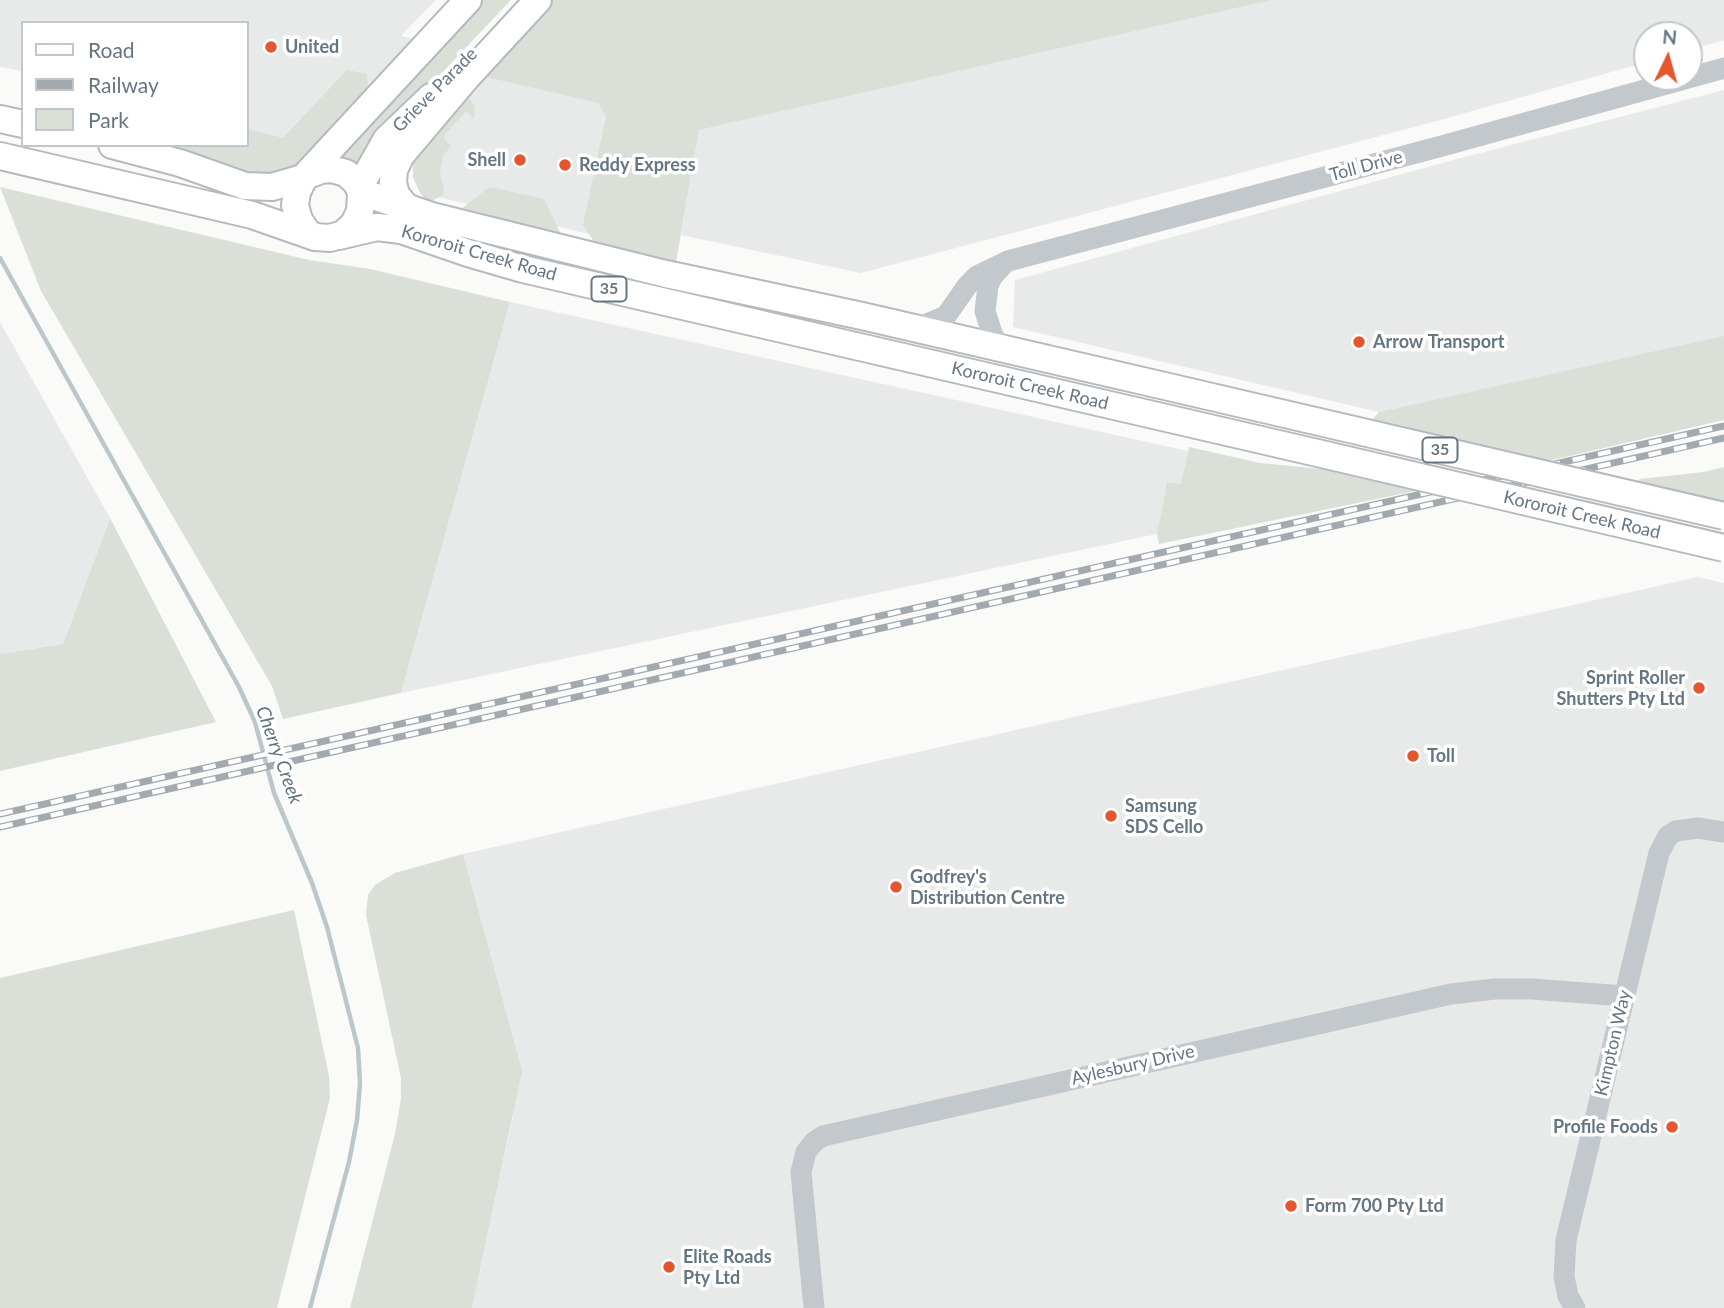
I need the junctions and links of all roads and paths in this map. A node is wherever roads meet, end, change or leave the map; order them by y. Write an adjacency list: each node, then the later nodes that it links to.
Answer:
1 (468, 0): 10 (main road, Grieve Parade)
2 (523, 0): 5 (main road, Grieve Parade)
3 (538, 0): 5 (main road)
4 (1724, 68): 14 (street, Toll Drive)
5 (461, 74): 11 (main road, Grieve Parade); 12 (main road)
6 (0, 119): 7 (main road)
7 (21, 124)
8 (120, 147): 10 (main road, 35)
9 (0, 156): 13 (main road)
10 (304, 177): 11 (main road, 35); 13 (main road)
11 (360, 190): 12 (main road, Kororoit Creek Road / 35); 13 (main road)
12 (407, 208): 15 (main road, Kororoit Creek Road / 35)
13 (327, 237): 18 (main road, Kororoit Creek Road / 35, bridge)
14 (1008, 261): 15 (street, Toll Drive); 16 (street)
15 (890, 323): 16 (main road, Kororoit Creek Road / 35)
16 (1017, 352): 17 (main road, Kororoit Creek Road / 35, bridge)
17 (1724, 516)
18 (1724, 548)
19 (1724, 832): 20 (street, Kimpton Way)
20 (1624, 996): 21 (street, Aylesbury Drive); 22 (street, Kimpton Way)
21 (814, 1308)
22 (1575, 1308)

